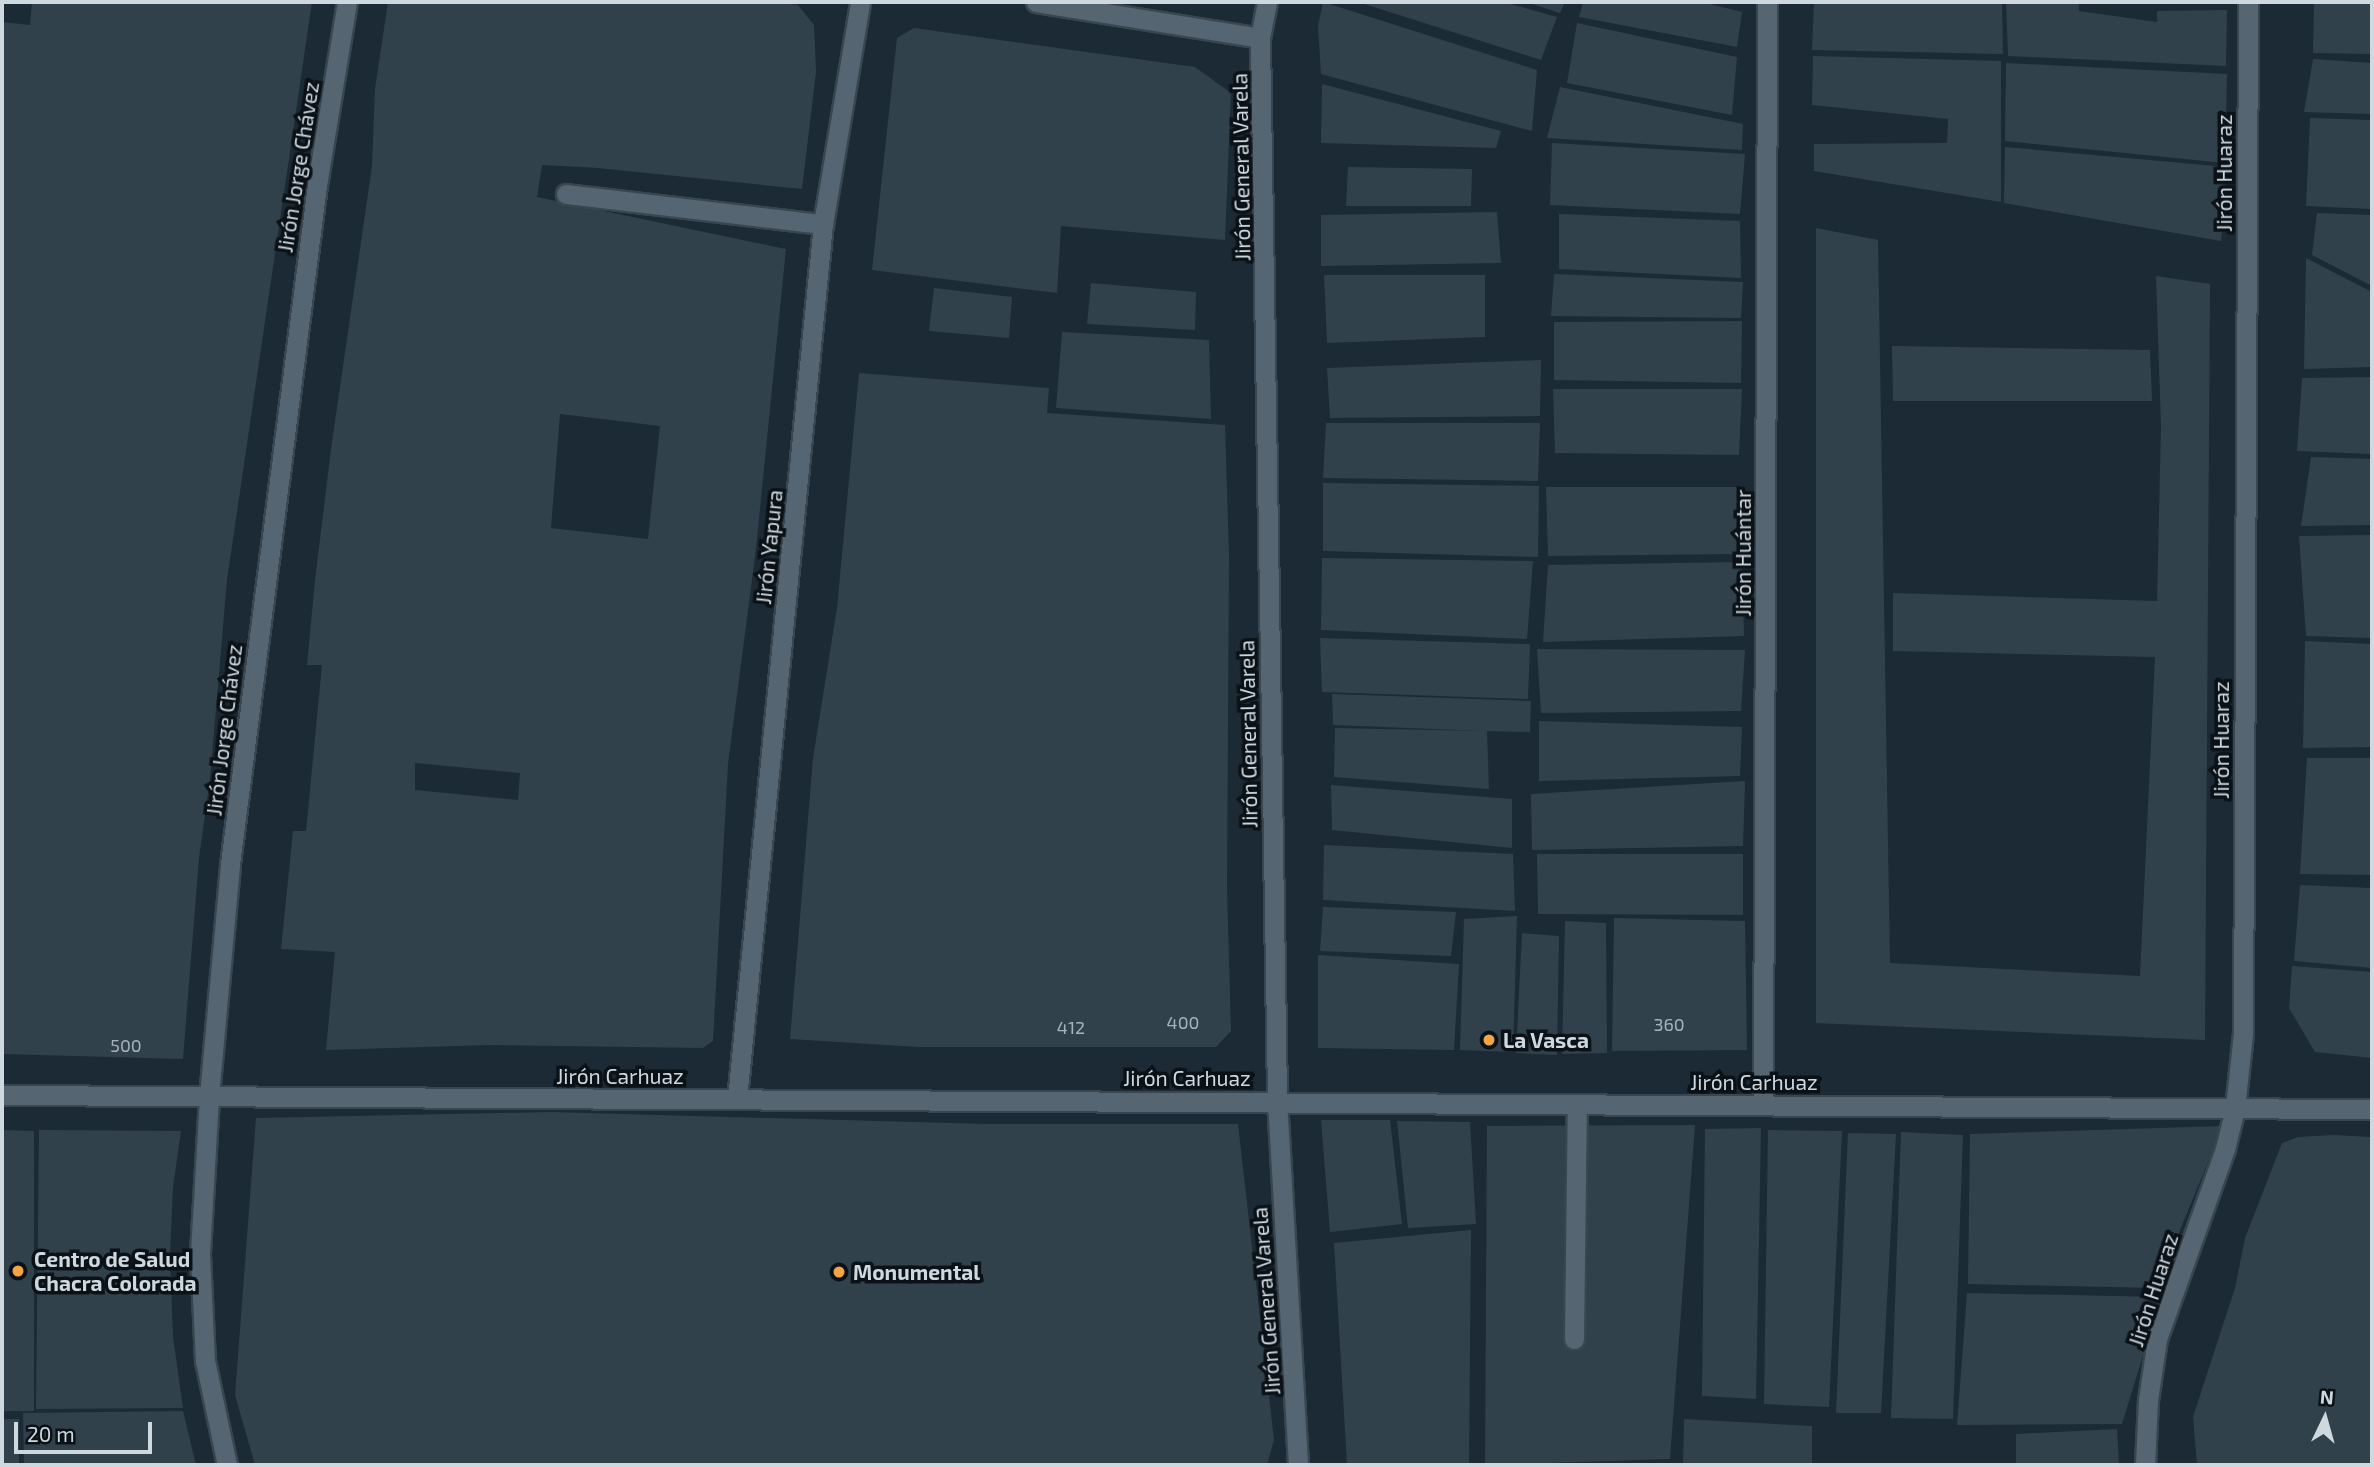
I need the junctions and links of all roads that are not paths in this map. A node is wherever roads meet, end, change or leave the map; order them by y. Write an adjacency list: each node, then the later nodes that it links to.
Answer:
1 (347, 2): 11 (street, Jirón Jorge Chávez)
2 (860, 2): 9 (street, Jirón Yapura)
3 (1036, 2): 7 (street)
4 (1268, 2): 7 (street, Jirón General Varela)
5 (1767, 2): 15 (street, Jirón Huántar)
6 (2248, 2): 16 (street, Jirón Huaraz)
7 (1261, 38): 13 (street, Jirón General Varela)
8 (566, 194): 9 (street)
9 (823, 224): 12 (street, Jirón Yapura)
10 (2, 1095): 11 (street, Jirón Carhuaz)
11 (209, 1096): 12 (street, Jirón Carhuaz); 19 (street, Jirón Jorge Chávez)
12 (737, 1099): 13 (street, Jirón Carhuaz)
13 (1277, 1100): 14 (street, Jirón Carhuaz); 20 (street, Jirón General Varela)
14 (1577, 1104): 15 (street, Jirón Carhuaz); 18 (street)
15 (1763, 1105): 16 (street, Jirón Carhuaz)
16 (2235, 1108): 17 (street, Jirón Carhuaz); 21 (street, Jirón Huaraz)
17 (2372, 1109)
18 (1573, 1339)
19 (227, 1465)
20 (1298, 1465)
21 (2146, 1465)

